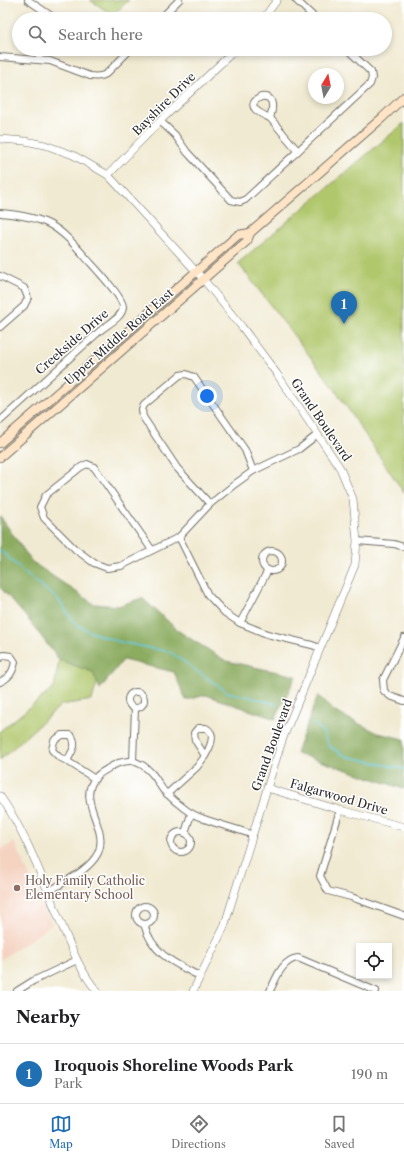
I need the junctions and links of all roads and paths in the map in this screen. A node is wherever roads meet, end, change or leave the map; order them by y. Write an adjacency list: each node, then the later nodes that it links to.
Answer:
1 (28, 0): 5 (street)
2 (179, 0): 6 (street)
3 (276, 0): 7 (street)
4 (296, 0): 8 (street)
5 (46, 12)
6 (167, 12)
7 (268, 12)
8 (309, 12)
9 (39, 56): 14 (street)
10 (124, 56): 14 (street)
11 (229, 56): 17 (street, Bayshire Drive)
12 (354, 56): 19 (street)
13 (0, 57): 14 (street)
14 (39, 59)
15 (404, 97): 22 (main road, Upper Middle Road East)
16 (270, 118): 19 (street)
17 (160, 120): 19 (street); 20 (street, Bayshire Drive)
18 (0, 139): 20 (street, Grand Boulevard)
19 (298, 151)
20 (108, 175): 23 (street, Grand Boulevard)
21 (0, 213): 27 (street, Creekside Drive)
22 (250, 233): 23 (main road, Upper Middle Road East); 25 (main road, Upper Middle Road East)
23 (197, 272): 25 (street, Grand Boulevard); 29 (main road, Upper Middle Road East)
24 (0, 276): 26 (street)
25 (203, 279): 28 (street, Grand Boulevard); 30 (main road, Upper Middle Road East)
26 (0, 327)
27 (0, 421)
28 (317, 435): 31 (street); 34 (street, Grand Boulevard)
29 (0, 442)
30 (0, 457)
31 (253, 471): 32 (street); 32 (street)
32 (210, 504): 33 (street)
33 (179, 537): 36 (street); 38 (street)
34 (357, 541): 35 (street); 40 (street, Grand Boulevard)
35 (404, 546)
36 (152, 550): 36 (street)
37 (268, 570): 38 (street)
38 (240, 622): 40 (street)
39 (404, 638): 43 (street)
40 (320, 648): 49 (street, Grand Boulevard)
41 (0, 658): 42 (street)
42 (0, 682)
43 (404, 701)
44 (135, 708): 47 (street)
45 (205, 756): 50 (street)
46 (67, 761): 46 (street); 48 (street)
47 (133, 761): 48 (street); 50 (street)
48 (95, 779): 57 (street)
49 (267, 788): 52 (street, Falgarwood Drive); 56 (street, Grand Boulevard)
50 (167, 794): 53 (street)
51 (0, 796): 57 (street)
52 (340, 810): 54 (street, Falgarwood Drive); 58 (street)
53 (192, 814): 55 (street); 56 (street)
54 (404, 827)
55 (185, 833)
56 (253, 835): 61 (street, Grand Boulevard)
57 (48, 892): 60 (street)
58 (404, 916)
59 (144, 924): 61 (street)
60 (77, 960): 62 (street); 63 (street)
61 (199, 976): 64 (street, Grand Boulevard)
62 (17, 991)
63 (97, 991)
64 (193, 991)
65 (270, 991): 66 (street)
66 (376, 991)

